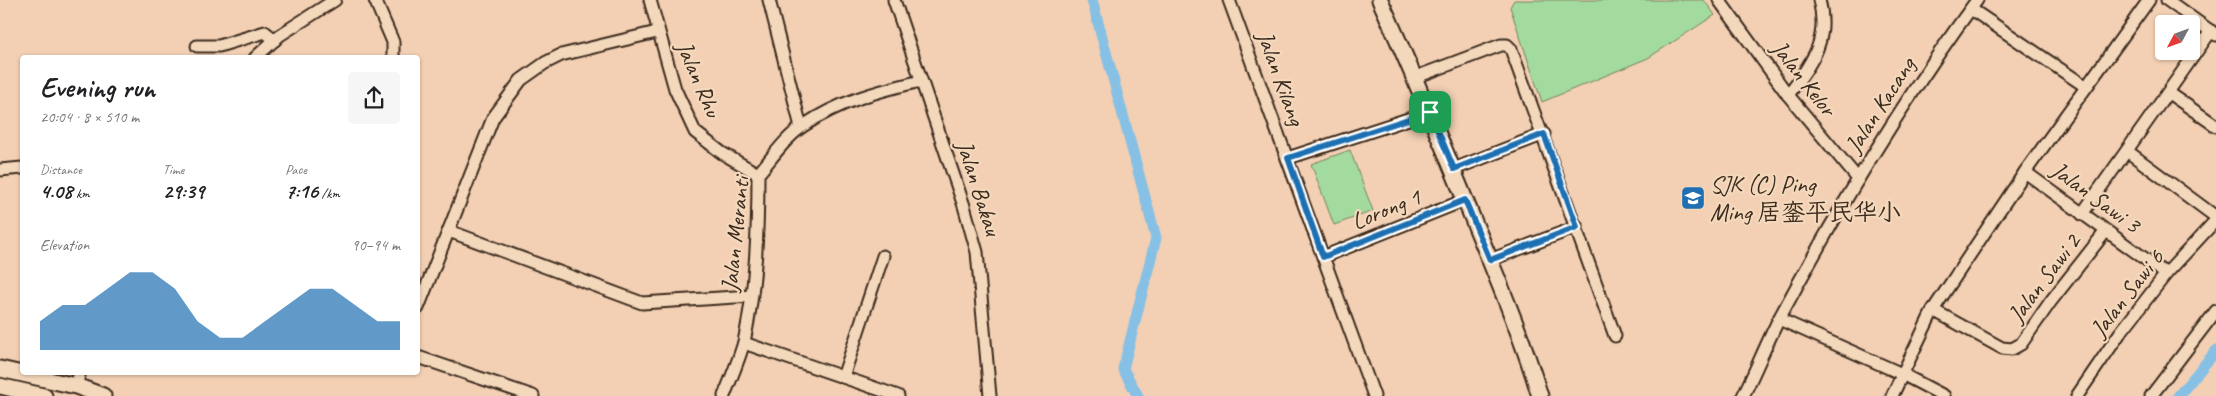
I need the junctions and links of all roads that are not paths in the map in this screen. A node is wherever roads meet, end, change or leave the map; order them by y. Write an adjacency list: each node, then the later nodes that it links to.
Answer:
1 (335, 0): 15 (street)
2 (375, 0): 20 (street)
3 (650, 0): 13 (street, Jalan Rhu)
4 (769, 0): 28 (street)
5 (894, 0): 22 (street, Jalan Bakau)
6 (1229, 0): 31 (street, Jalan Kilang)
7 (1380, 0): 21 (street)
8 (1819, 0): 25 (street)
9 (2149, 0): 23 (street)
10 (2167, 0): 14 (street)
11 (1724, 2): 25 (street, Jalan Kelor)
12 (1974, 4): 23 (street); 37 (street, Jalan Kacang)
13 (657, 32): 36 (street, Jalan Rhu); 42 (street)
14 (2214, 33): 24 (street)
15 (275, 40): 17 (street); 19 (street)
16 (197, 46): 17 (street)
17 (220, 46): 18 (street)
18 (222, 55)
19 (258, 55)
20 (393, 55)
21 (1416, 77): 26 (street); 29 (street)
22 (921, 81): 28 (street, Jalan Meranti); 68 (street, Jalan Bakau)
23 (2086, 86): 35 (street)
24 (2169, 93): 27 (street); 30 (street)
25 (1788, 95): 37 (street, Jalan Kelor)
26 (1430, 112): 31 (street); 33 (street)
27 (2216, 126)
28 (802, 127): 36 (street, Jalan Meranti)
29 (1544, 134): 33 (street); 41 (street)
30 (2127, 151): 39 (street); 40 (street)
31 (1288, 158): 45 (street, Jalan Kilang)
32 (20, 168): 34 (street)
33 (1454, 169): 38 (street)
34 (0, 170)
35 (2025, 172): 39 (street, Jalan Sawi 3); 50 (street)
36 (758, 174): 48 (street, Jalan Meranti)
37 (1858, 179): 52 (street, Jalan Kacang)
38 (1465, 200): 45 (street, Lorong 1); 46 (street)
39 (2082, 214): 43 (street, Jalan Sawi 3)
40 (2216, 219): 47 (street, Jalan Sawi 6)
41 (1577, 227): 46 (street); 53 (street)
42 (449, 231): 48 (street); 49 (street)
43 (2106, 231): 47 (street, Jalan Sawi 3); 50 (street, Jalan Sawi 2)
44 (883, 256): 60 (street)
45 (1323, 257): 69 (street, Jalan Kilang)
46 (1490, 260): 70 (street)
47 (2166, 274): 74 (street, Jalan Sawi 6)
48 (751, 296): 54 (street, Jalan Meranti)
49 (420, 303)
50 (1933, 310): 58 (street)
51 (2216, 312): 75 (street)
52 (1779, 319): 58 (street); 71 (street, Jalan Kacang)
53 (1615, 336)
54 (744, 343): 60 (street); 66 (street, Jalan Meranti)
55 (420, 358): 65 (street)
56 (0, 368): 57 (street)
57 (20, 371)
58 (1902, 374): 72 (street); 73 (street)
59 (50, 375): 61 (street)
60 (843, 377): 67 (street)
61 (78, 379): 64 (street)
62 (0, 386): 63 (street)
63 (44, 396)
64 (104, 396)
65 (533, 396)
66 (724, 396)
67 (898, 396)
68 (990, 396)
69 (1374, 396)
70 (1540, 396)
71 (1743, 396)
72 (1892, 396)
73 (1944, 396)
74 (2077, 396)
75 (2151, 396)

